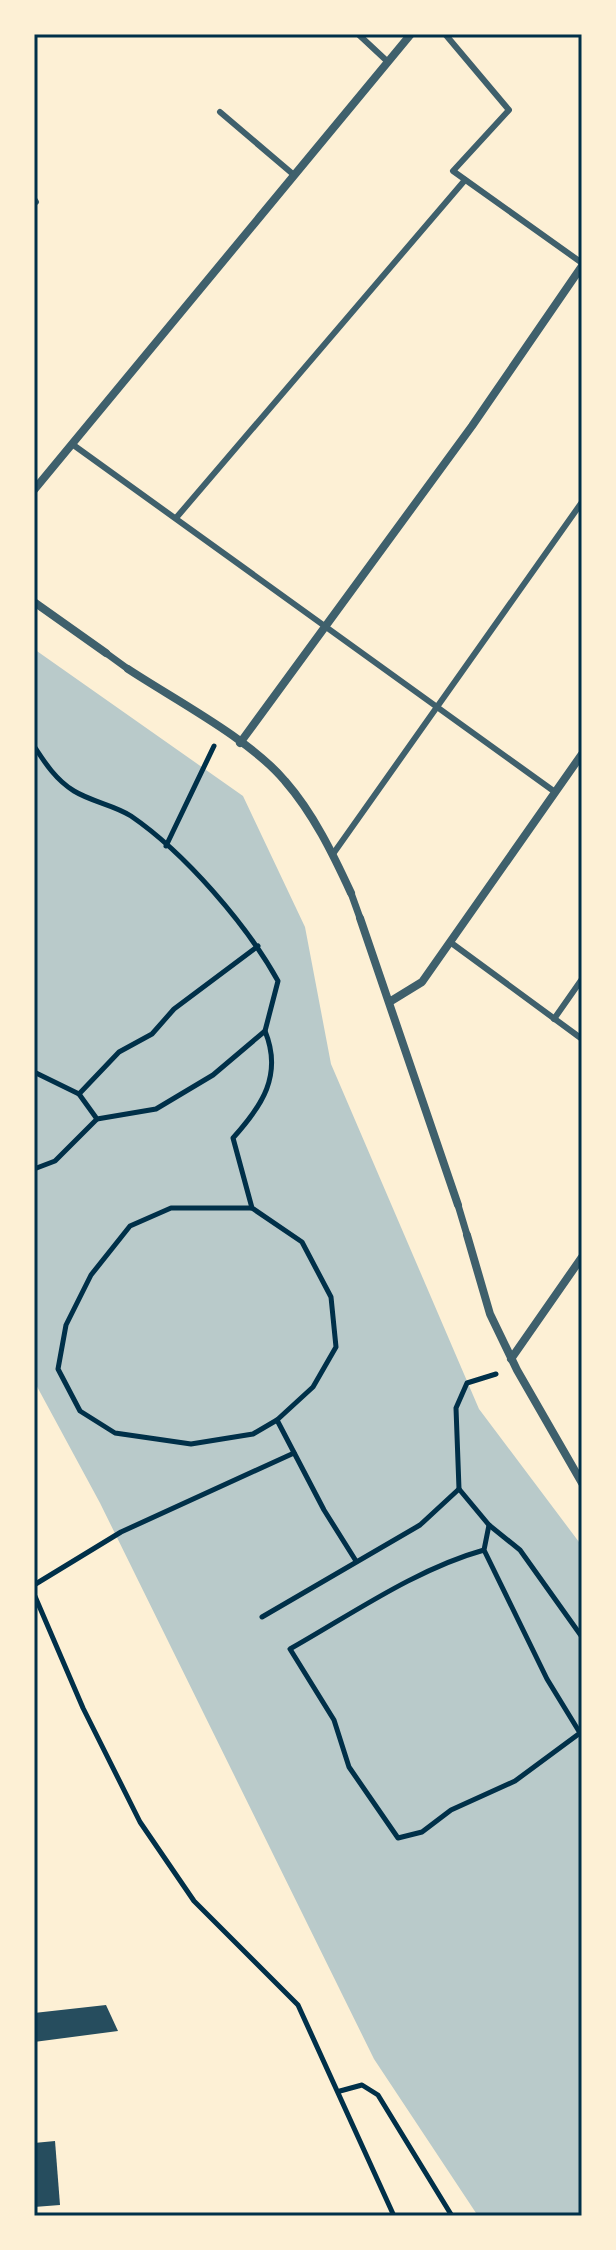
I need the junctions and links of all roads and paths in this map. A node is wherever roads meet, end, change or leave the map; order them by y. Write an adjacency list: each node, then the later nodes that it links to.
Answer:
1 (358, 34): 4 (lane)
2 (411, 34): 4 (street)
3 (445, 34): 7 (lane)
4 (388, 62): 6 (street)
5 (220, 112): 6 (lane)
6 (294, 175): 9 (street)
7 (465, 180): 8 (lane); 12 (lane)
8 (582, 264): 14 (street)
9 (72, 444): 10 (street); 12 (lane)
10 (34, 490)
11 (582, 502): 17 (lane)
12 (176, 518): 14 (lane)
13 (34, 602): 15 (street)
14 (324, 628): 17 (lane); 19 (street)
15 (106, 653): 16 (street)
16 (128, 669): 18 (street)
17 (439, 707): 22 (lane); 24 (lane)
18 (221, 731): 19 (street); 23 (path)
19 (240, 743): 24 (street)
20 (34, 746): 23 (path)
21 (582, 754): 22 (street)
22 (555, 792): 27 (street)
23 (166, 846): 28 (path)
24 (333, 854): 25 (street)
25 (351, 893): 26 (street)
26 (360, 918): 30 (street)
27 (450, 942): 30 (street); 31 (lane)
28 (258, 946): 32 (path); 35 (path)
29 (582, 979): 31 (lane)
30 (391, 1001): 38 (street)
31 (554, 1019): 33 (lane)
32 (265, 1031): 36 (path); 39 (path)
33 (582, 1039)
34 (34, 1072): 35 (path)
35 (79, 1094): 36 (path)
36 (97, 1119): 37 (path)
37 (34, 1169)
38 (458, 1205): 40 (street)
39 (252, 1208): 44 (path); 44 (path)
40 (467, 1235): 42 (street)
41 (582, 1257): 42 (street)
42 (511, 1359): 43 (street)
43 (517, 1370): 46 (street); 47 (path)
44 (277, 1420): 45 (path)
45 (294, 1453): 50 (path); 51 (path)
46 (582, 1483)
47 (459, 1489): 48 (path); 50 (path)
48 (489, 1525): 49 (path); 54 (path)
49 (484, 1550): 49 (path)
50 (356, 1561): 53 (path)
51 (34, 1585)
52 (34, 1594): 55 (path)
53 (262, 1617)
54 (582, 1637)
55 (340, 2091): 56 (path); 57 (path)
56 (394, 2216)
57 (452, 2216)

